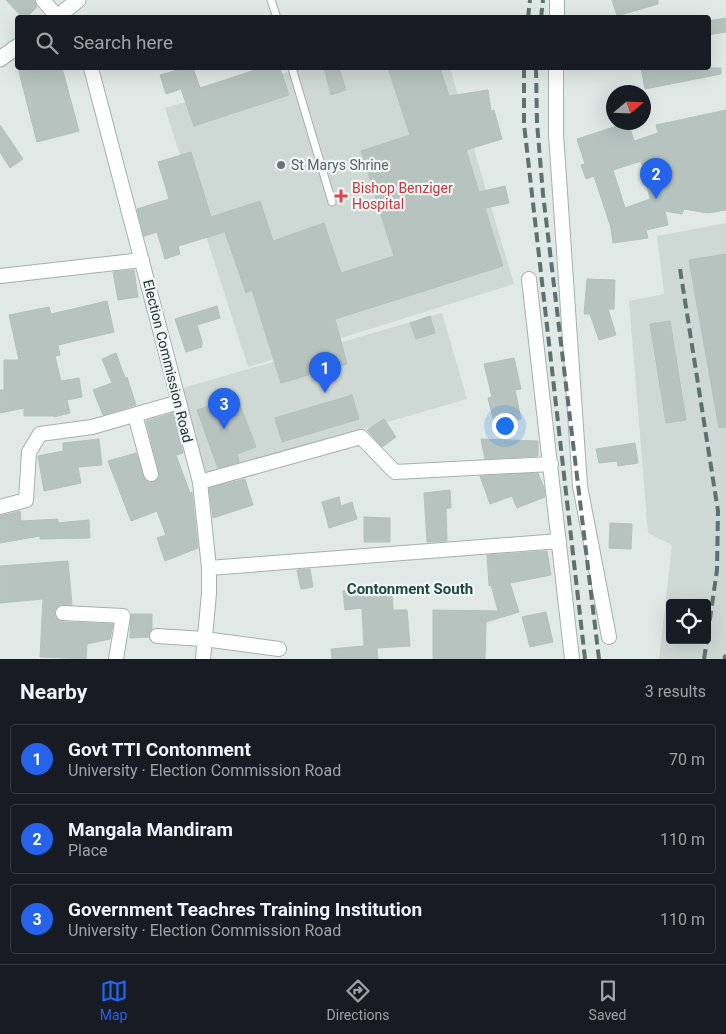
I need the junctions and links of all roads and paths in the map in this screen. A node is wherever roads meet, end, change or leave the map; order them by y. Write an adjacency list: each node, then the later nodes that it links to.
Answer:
1 (43, 0): 5 (street)
2 (78, 0): 6 (main road)
3 (272, 0): 7 (lane)
4 (557, 0): 8 (street)
5 (55, 15)
6 (59, 15)
7 (276, 15)
8 (556, 15)
9 (15, 48): 10 (main road)
10 (0, 59)
11 (92, 70): 15 (street, Election Commission Road)
12 (293, 70): 14 (lane)
13 (556, 70): 28 (street)
14 (332, 202)
15 (142, 260): 16 (street); 18 (street, Election Commission Road)
16 (0, 276)
17 (529, 279): 20 (street)
18 (179, 402): 19 (street); 22 (street, Election Commission Road)
19 (135, 415): 21 (street); 23 (street)
20 (551, 464): 22 (street); 24 (street)
21 (151, 474)
22 (200, 482): 25 (street, Election Commission Road)
23 (0, 507)
24 (559, 541): 25 (street); 33 (street)
25 (209, 568): 29 (street, Election Commission Road)
26 (63, 613): 31 (street)
27 (157, 636): 29 (street)
28 (609, 637)
29 (204, 639): 30 (street); 32 (street, Election Commission Road)
30 (279, 649)
31 (116, 659)
32 (202, 659)
33 (572, 659)

